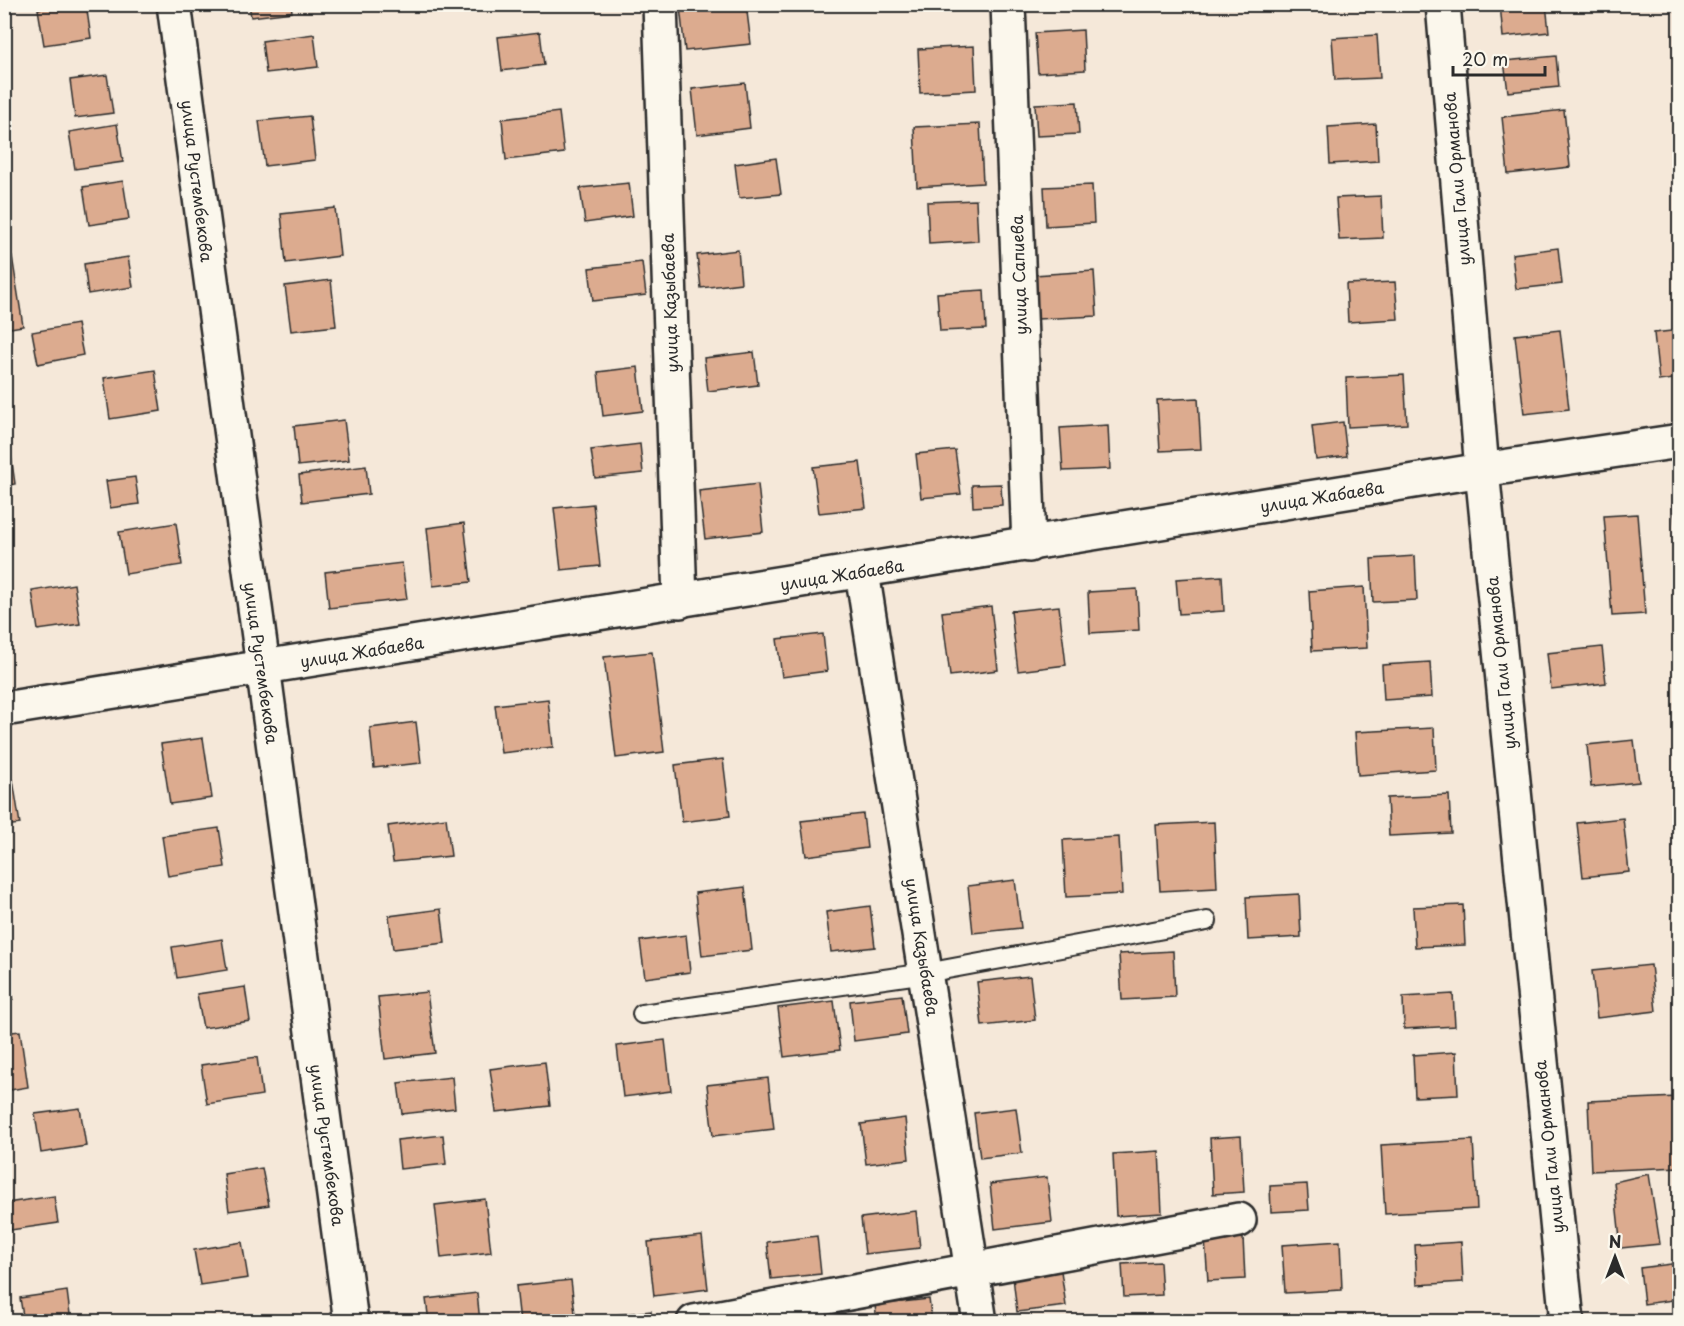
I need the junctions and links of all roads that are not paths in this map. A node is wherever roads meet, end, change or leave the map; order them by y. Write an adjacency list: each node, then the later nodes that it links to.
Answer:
1 (174, 4): 10 (street, улица Рустембекова)
2 (660, 4): 9 (street, улица Казыбаева)
3 (1008, 4): 7 (street, улица Сапиева)
4 (1443, 4): 6 (street, улица Гали Орманова)
5 (1680, 441): 6 (street, улица Жабаева)
6 (1482, 470): 7 (street, улица Жабаева); 20 (street, улица Гали Орманова)
7 (1029, 545): 8 (street, улица Жабаева)
8 (862, 572): 9 (street, улица Жабаева); 13 (street, улица Казыбаева)
9 (680, 601): 10 (street, улица Жабаева)
10 (261, 668): 11 (street, улица Жабаева); 17 (street, улица Рустембекова)
11 (4, 709)
12 (1207, 921): 13 (lane)
13 (926, 973): 14 (lane); 16 (street, улица Казыбаева)
14 (642, 1014)
15 (1239, 1220): 16 (street)
16 (973, 1269): 18 (street); 19 (street, улица Казыбаева)
17 (351, 1322)
18 (694, 1322)
19 (980, 1322)
20 (1567, 1322)

